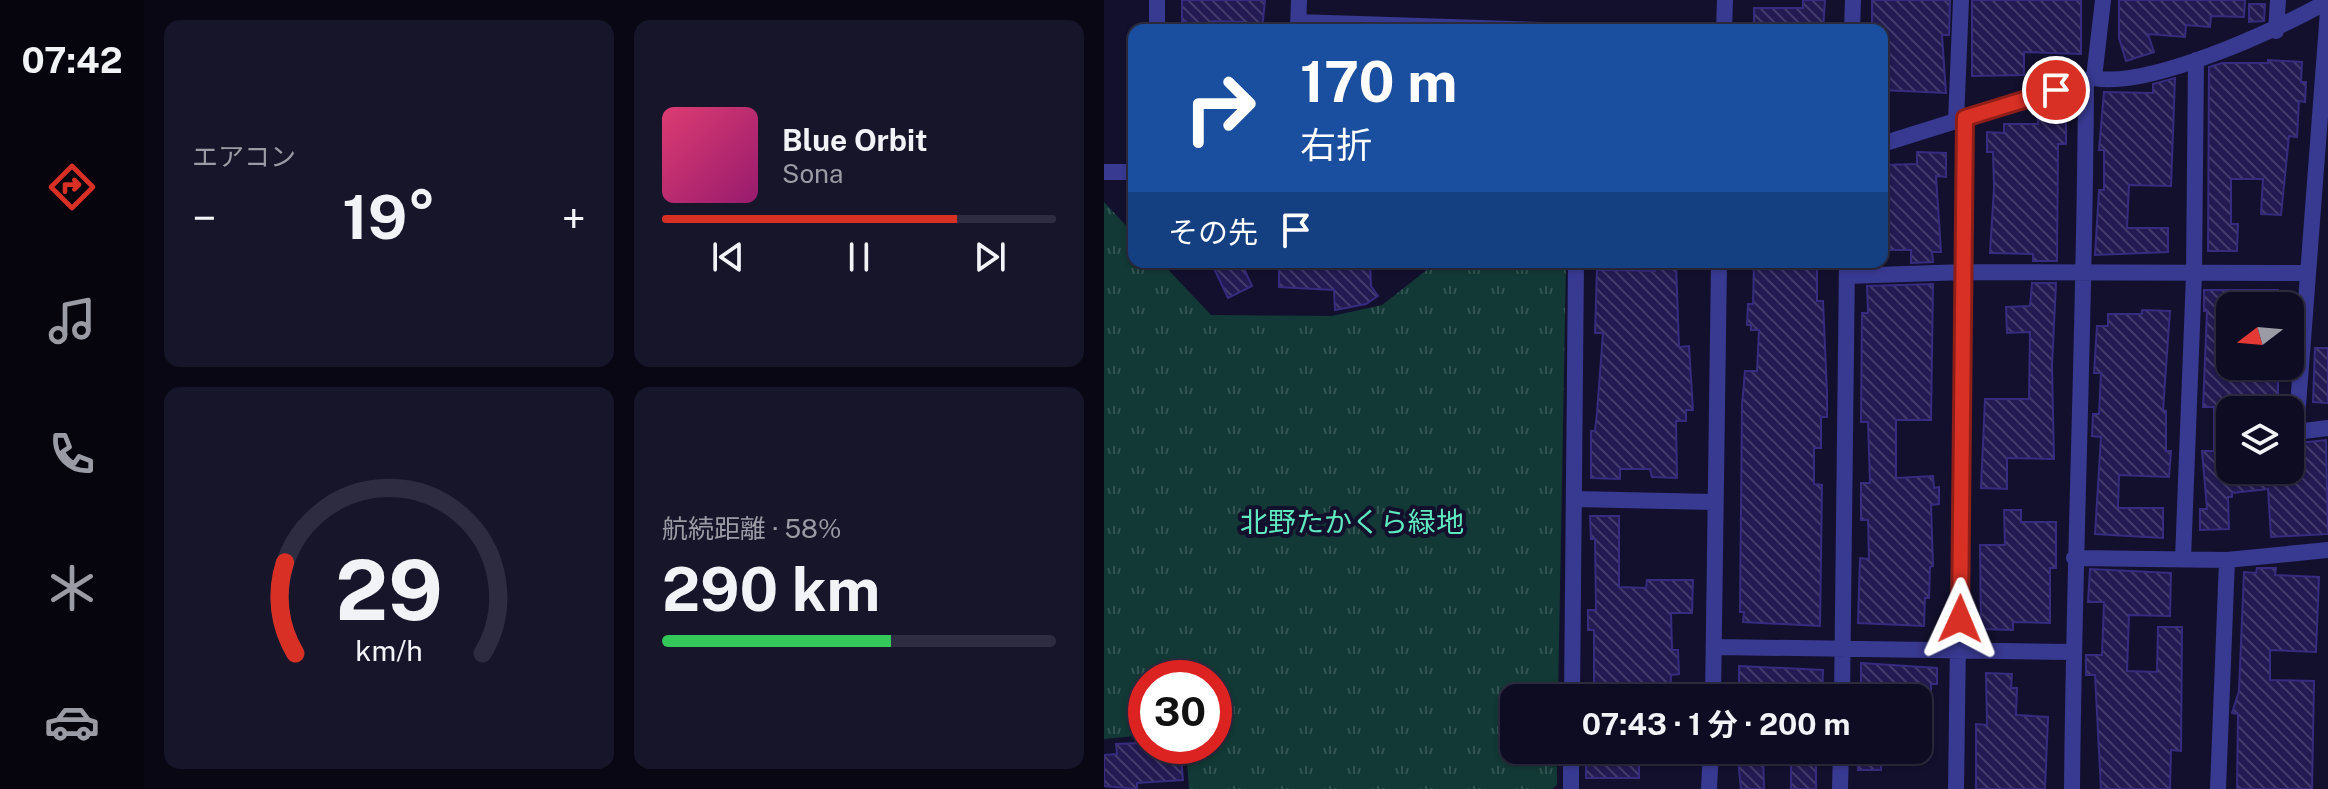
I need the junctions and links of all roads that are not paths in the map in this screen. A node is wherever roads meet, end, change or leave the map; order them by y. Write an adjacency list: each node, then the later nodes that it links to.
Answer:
1 (1157, 0): 10 (street)
2 (1299, 0): 11 (street)
3 (1725, 0): 12 (street)
4 (1853, 0): 13 (street)
5 (1961, 0): 17 (street)
6 (2103, 0): 16 (street)
7 (2278, 0): 14 (street)
8 (2328, 1): 14 (street)
9 (2328, 11): 26 (street)
10 (1157, 24)
11 (1298, 24)
12 (1724, 24)
13 (1852, 24)
14 (2276, 31): 15 (street)
15 (2196, 60): 16 (street); 27 (street)
16 (2090, 79): 17 (street); 25 (street)
17 (1961, 120): 18 (street); 24 (street)
18 (1888, 142)
19 (1104, 172): 20 (street)
20 (1128, 172)
21 (1576, 268): 29 (street)
22 (1719, 268): 30 (street)
23 (1847, 269): 24 (street); 36 (street)
24 (1965, 272): 25 (street); 37 (street)
25 (2085, 273): 27 (street); 32 (street)
26 (2308, 273): 27 (street); 28 (street)
27 (2194, 274): 33 (street)
28 (2328, 428)
29 (1574, 499): 30 (street); 39 (street)
30 (1714, 502): 35 (street)
31 (2328, 550): 34 (street)
32 (2074, 558): 33 (street); 38 (street)
33 (2183, 559): 34 (street)
34 (2227, 560): 50 (street)
35 (1716, 647): 36 (street); 40 (street)
36 (1843, 648): 37 (street); 41 (street)
37 (1960, 650): 38 (street); 48 (street)
38 (2073, 652): 49 (street)
39 (1572, 684)
40 (1714, 684)
41 (1842, 684)
42 (1571, 764): 45 (street)
43 (1710, 764): 46 (street)
44 (1841, 764): 47 (street)
45 (1571, 789)
46 (1709, 789)
47 (1840, 789)
48 (1956, 789)
49 (2072, 789)
50 (2218, 789)

